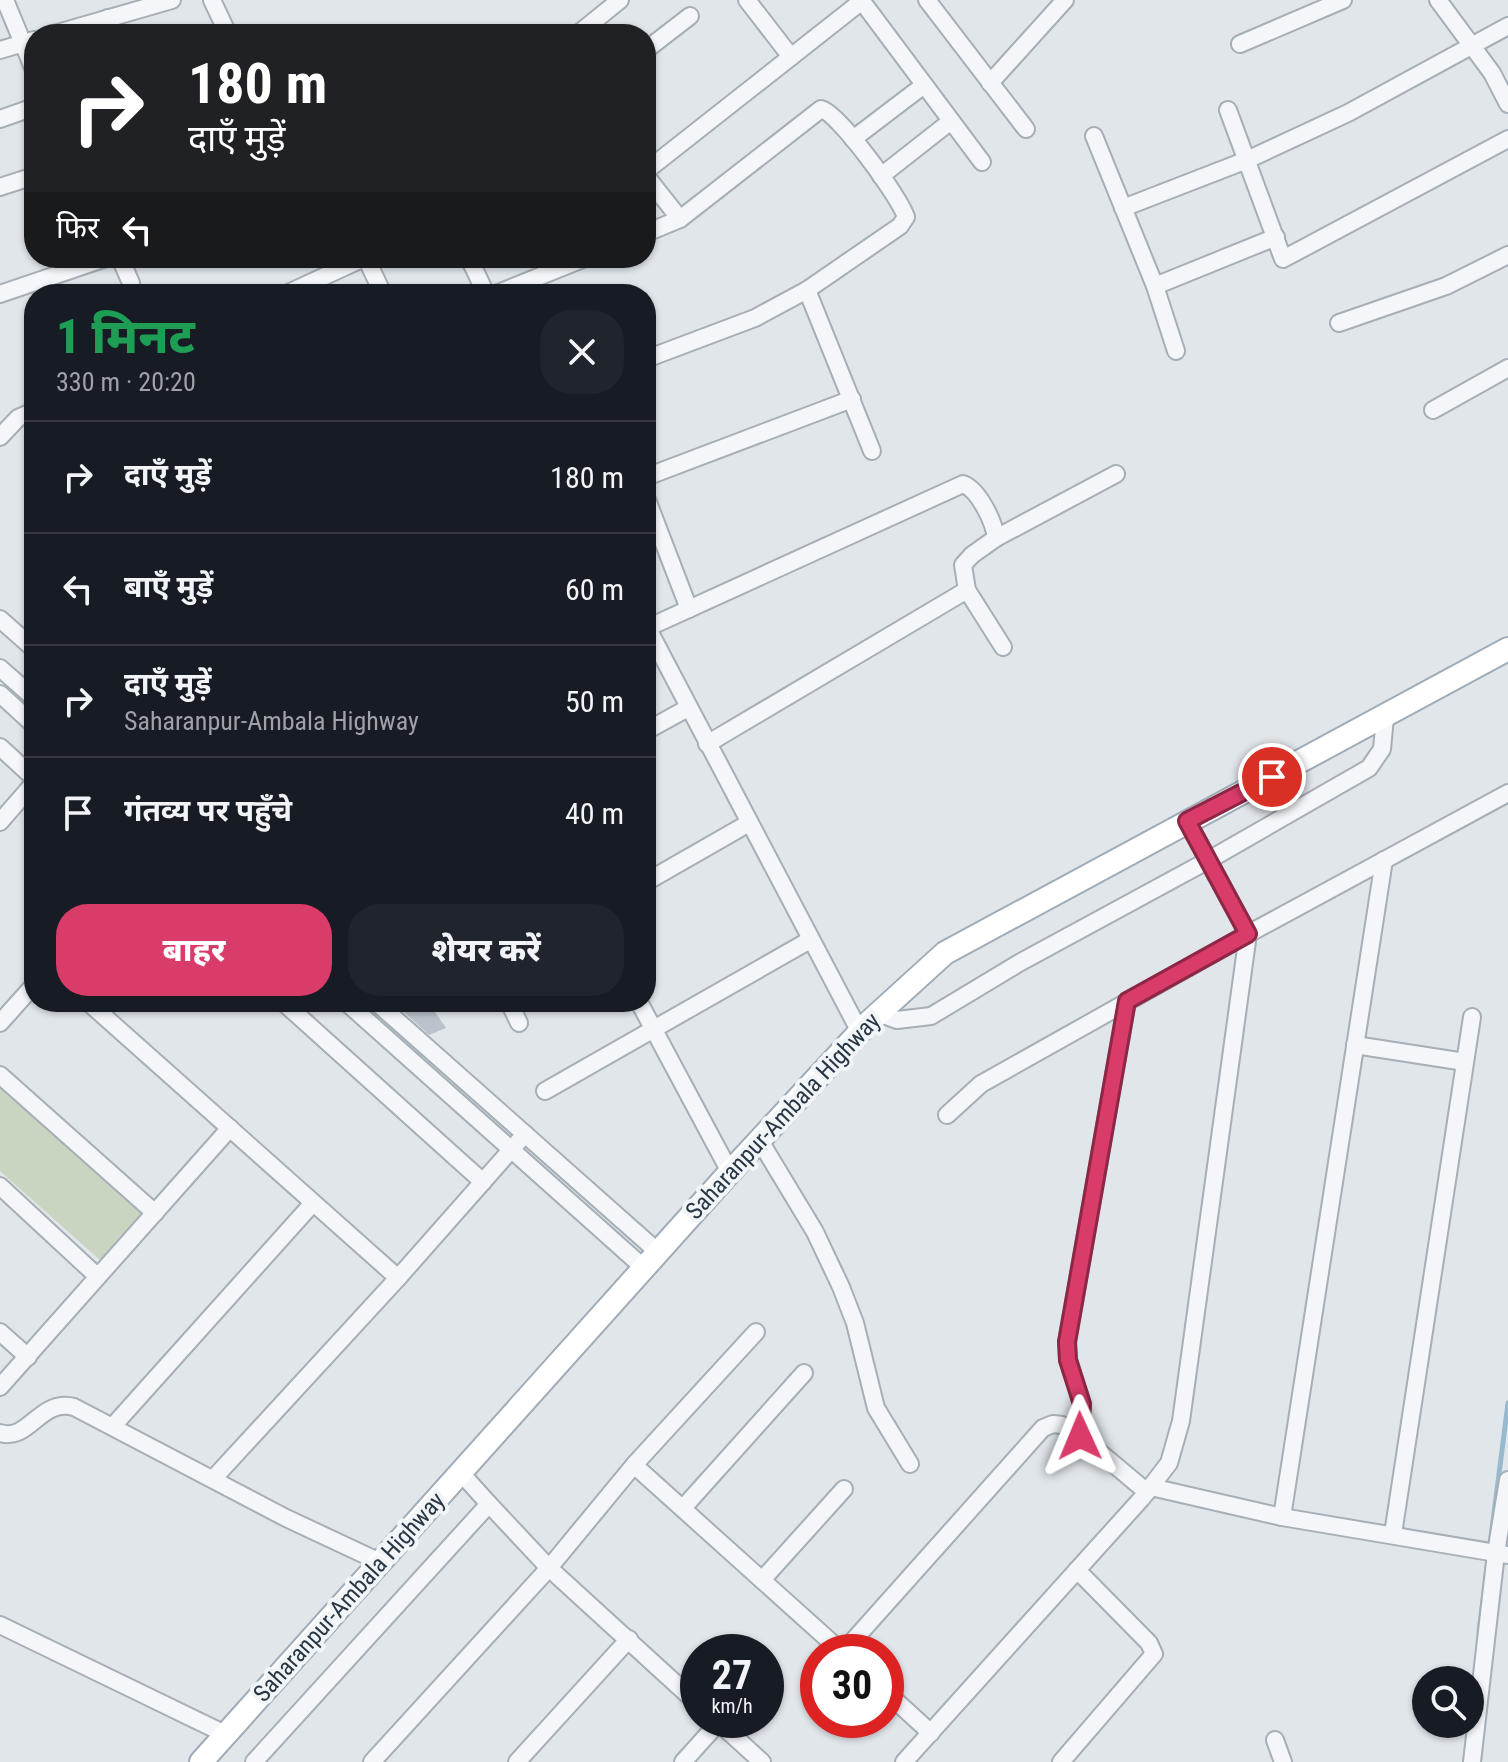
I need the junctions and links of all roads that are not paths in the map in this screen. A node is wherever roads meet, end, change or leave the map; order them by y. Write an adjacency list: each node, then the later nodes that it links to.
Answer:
1 (5, 0): 16 (street)
2 (172, 0): 12 (street)
3 (212, 0): 13 (street)
4 (620, 0): 14 (street)
5 (747, 0): 22 (street)
6 (927, 0): 23 (street)
7 (1065, 0): 23 (street)
8 (1343, 0): 19 (street)
9 (1438, 0): 20 (street)
10 (861, 1): 22 (street); 24 (street)
11 (690, 16): 17 (street)
12 (116, 24)
13 (223, 24)
14 (590, 24)
15 (1508, 26): 20 (street)
16 (24, 35)
17 (656, 42)
18 (24, 43): 21 (street)
19 (1240, 44)
20 (1472, 46): 25 (street); 34 (street)
21 (0, 50)
22 (791, 57): 36 (street)
23 (990, 83): 30 (street)
24 (924, 85): 29 (street); 32 (street)
25 (1508, 104)
26 (1228, 110): 34 (street)
27 (24, 111): 28 (street)
28 (0, 119)
29 (951, 121): 35 (street); 37 (street)
30 (1026, 129)
31 (1094, 136): 41 (street)
32 (853, 139): 37 (street); 42 (street)
33 (1508, 139): 44 (street)
34 (1247, 160): 41 (street); 44 (street)
35 (982, 162)
36 (656, 165)
37 (881, 176): 56 (street)
38 (24, 179): 39 (street)
39 (0, 187)
40 (656, 187): 42 (street)
41 (1123, 208): 55 (street)
42 (680, 219): 43 (street)
43 (656, 229)
44 (1276, 237): 55 (street)
45 (1508, 255): 58 (street)
46 (77, 268): 51 (street)
47 (124, 268): 50 (street)
48 (343, 268): 52 (street)
49 (560, 268): 53 (street)
50 (131, 283)
51 (29, 284)
52 (308, 284)
53 (521, 284)
54 (24, 286): 57 (street)
55 (1155, 286): 59 (street)
56 (807, 290): 60 (street); 62 (street)
57 (0, 294)
58 (1339, 323)
59 (1176, 351)
60 (656, 355)
61 (1508, 368): 63 (street)
62 (852, 399): 66 (street); 67 (street)
63 (1433, 410)
64 (24, 415): 65 (street)
65 (0, 437)
66 (872, 451)
67 (656, 473)
68 (1116, 474): 70 (street)
69 (656, 523): 72 (street)
70 (996, 538): 71 (street); 72 (street)
71 (967, 590): 77 (street); 86 (street)
72 (689, 609): 74 (street)
73 (0, 619): 75 (street)
74 (656, 623)
75 (24, 640)
76 (656, 645): 82 (street)
77 (1003, 647)
78 (1508, 649): 84 (main road, Saharanpur-Ambala Highway)
79 (0, 668): 80 (street)
80 (24, 689)
81 (0, 694): 83 (street)
82 (688, 708): 85 (street); 86 (street)
83 (24, 716)
84 (1385, 717): 91 (main road, Saharanpur-Ambala Highway); 95 (street)
85 (656, 726)
86 (707, 744): 93 (street)
87 (0, 747): 88 (street)
88 (24, 770)
89 (24, 792): 92 (street)
90 (1508, 793): 94 (street)
91 (1187, 821): 95 (street); 107 (main road, Saharanpur-Ambala Highway)
92 (0, 822)
93 (749, 823): 96 (street); 98 (street)
94 (1384, 860): 97 (street); 113 (street)
95 (1207, 861): 97 (street); 107 (street)
96 (656, 876)
97 (1248, 934): 100 (street); 144 (street)
98 (810, 940): 111 (street); 112 (street)
99 (24, 996): 109 (street)
100 (1127, 1001): 117 (street); 137 (street)
101 (99, 1012): 118 (street)
102 (294, 1012): 123 (street)
103 (357, 1012): 121 (street)
104 (387, 1012): 119 (street)
105 (514, 1012): 110 (street)
106 (644, 1012): 111 (street)
107 (878, 1013): 112 (main road, Saharanpur-Ambala Highway)
108 (1472, 1017): 114 (street)
109 (0, 1023)
110 (519, 1023)
111 (653, 1028): 116 (street); 122 (street)
112 (860, 1032): 120 (main road, Saharanpur-Ambala Highway)
113 (1355, 1045): 114 (street); 147 (street)
114 (1465, 1062): 148 (street)
115 (0, 1075): 126 (street)
116 (545, 1091)
117 (947, 1115)
118 (230, 1128): 125 (street); 126 (street)
119 (525, 1134): 121 (street); 127 (street)
120 (760, 1141): 122 (main road, Saharanpur-Ambala Highway); 138 (street)
121 (512, 1149): 123 (street); 127 (street)
122 (730, 1172): 127 (main road, Saharanpur-Ambala Highway)
123 (483, 1182): 129 (street)
124 (0, 1186): 128 (street)
125 (313, 1203): 129 (street); 135 (street)
126 (155, 1213): 128 (street)
127 (651, 1260): 140 (main road, Saharanpur-Ambala Highway)
128 (97, 1276): 132 (street)
129 (398, 1278): 141 (street)
130 (0, 1332): 132 (street)
131 (756, 1332): 139 (street)
132 (28, 1357): 134 (street)
133 (804, 1373): 146 (street)
134 (0, 1387)
135 (113, 1426): 136 (street); 141 (street)
136 (0, 1433)
137 (1080, 1436): 144 (street); 156 (street)
138 (910, 1464)
139 (634, 1465): 146 (street); 151 (street)
140 (461, 1473): 145 (street); 150 (main road, Saharanpur-Ambala Highway)
141 (213, 1479): 150 (street)
142 (1508, 1480): 149 (street)
143 (844, 1489): 153 (street)
144 (1149, 1490): 147 (street); 152 (street)
145 (489, 1504): 151 (street); 166 (street)
146 (683, 1508): 153 (street)
147 (1282, 1517): 148 (street)
148 (1393, 1534): 149 (street)
149 (1494, 1552): 174 (street)
150 (380, 1562): 161 (main road, Saharanpur-Ambala Highway)
151 (549, 1568): 157 (street); 167 (street)
152 (1077, 1570): 160 (street); 172 (street)
153 (762, 1580): 155 (street)
154 (0, 1625): 161 (street)
155 (822, 1634)
156 (858, 1634)
157 (629, 1639): 158 (street); 168 (street)
158 (680, 1687)
159 (904, 1708): 160 (street)
160 (931, 1733): 171 (street)
161 (225, 1734): 165 (main road, Saharanpur-Ambala Highway)
162 (703, 1738): 169 (street)
163 (736, 1738): 170 (street)
164 (1275, 1740): 173 (street)
165 (201, 1762)
166 (254, 1762)
167 (372, 1762)
168 (517, 1762)
169 (683, 1762)
170 (762, 1762)
171 (904, 1762)
172 (1061, 1762)
173 (1283, 1762)
174 (1472, 1762)

